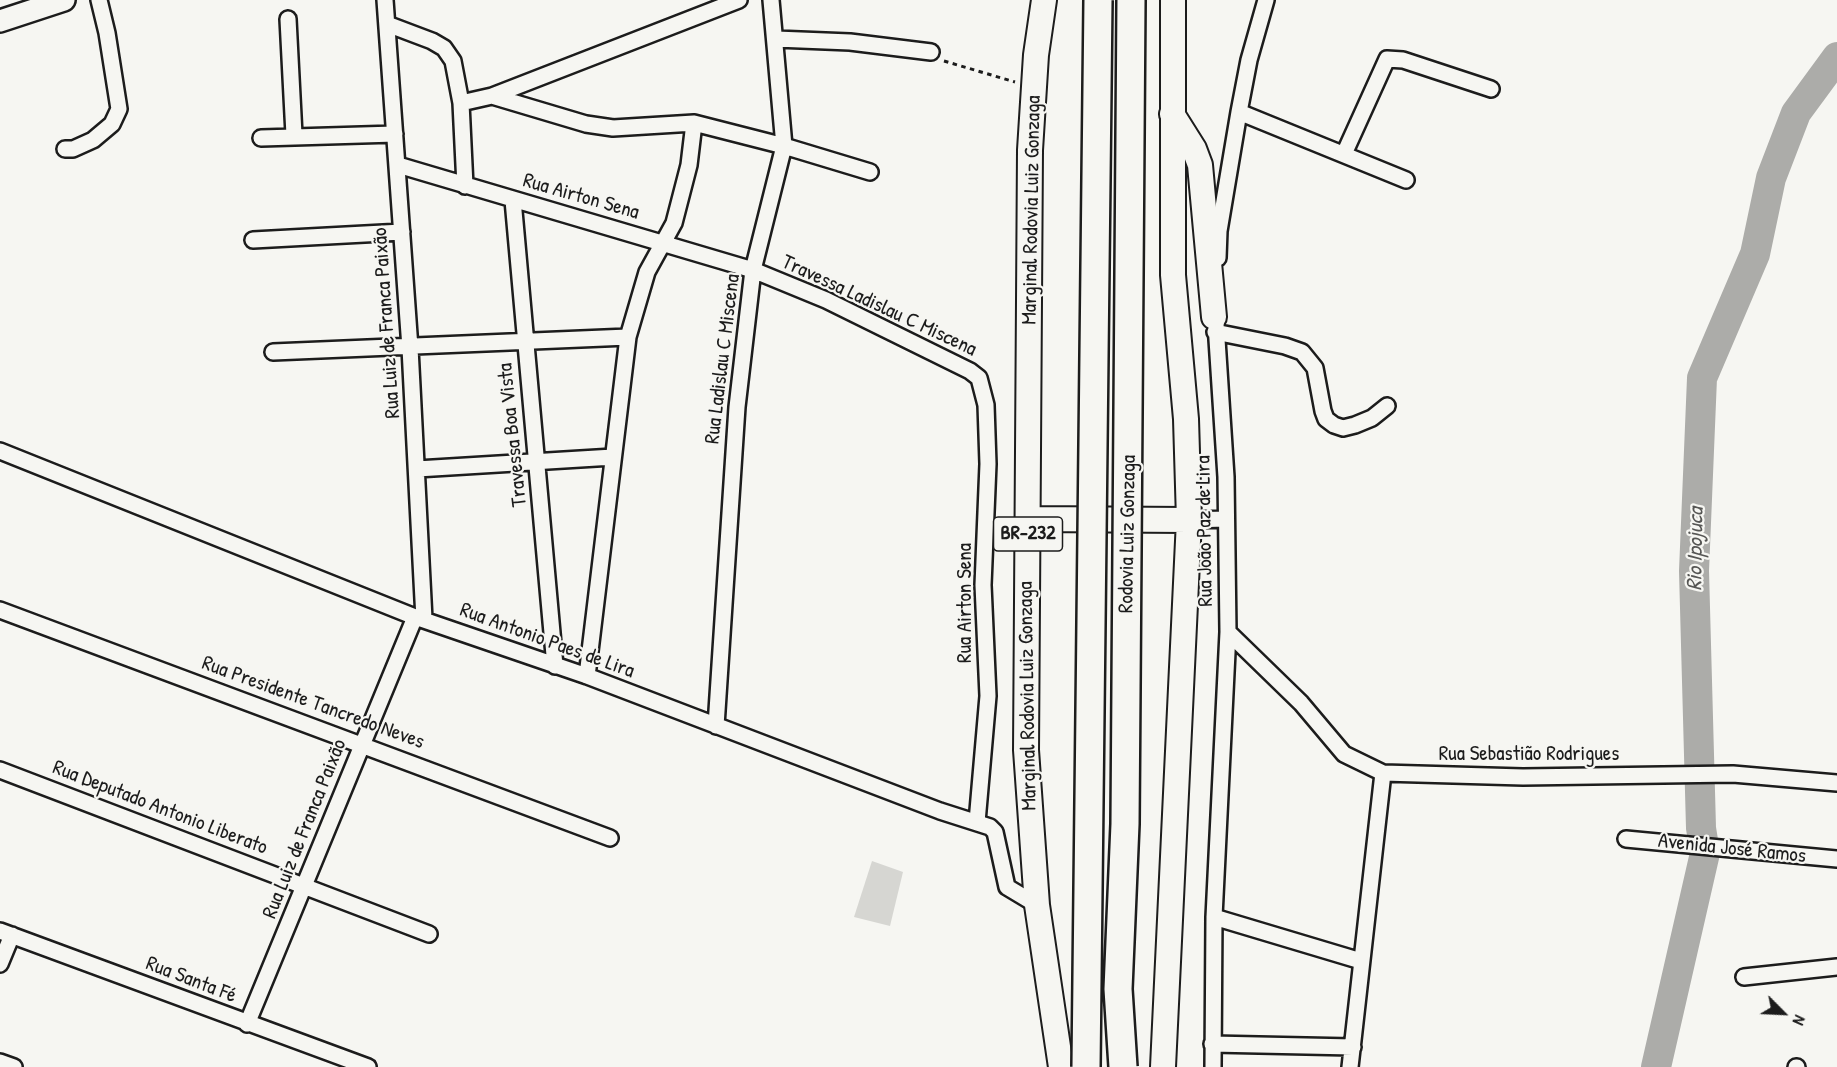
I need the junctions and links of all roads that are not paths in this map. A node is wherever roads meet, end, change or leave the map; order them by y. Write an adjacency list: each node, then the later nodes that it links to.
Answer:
1 (64, 0): 12 (street)
2 (99, 0): 26 (street)
3 (385, 0): 13 (street, Rua Luiz de Franca Paixão)
4 (739, 0): 17 (street)
5 (771, 0): 14 (street, Rua Ladislau C Miscena)
6 (1044, 0): 48 (main road, Marginal Rodovia Luiz Gonzaga / BR-232)
7 (1098, 0): 81 (highway, Rodovia Luiz Gonzaga / BR-232, bridge)
8 (1131, 0): 82 (highway, Rodovia Luiz Gonzaga, bridge)
9 (1173, 0): 20 (main road)
10 (1266, 0): 19 (street, Rua João Paz de Lira)
11 (288, 19): 23 (street)
12 (0, 21)
13 (387, 24): 18 (street); 22 (street, Rua Luiz de Franca Paixão)
14 (776, 39): 15 (street); 25 (street, Rua Ladislau C Miscena)
15 (931, 52)
16 (1491, 89): 27 (street)
17 (492, 96): 18 (street); 21 (street)
18 (461, 103): 31 (street)
19 (1239, 112): 27 (street); 37 (street, Rua João Paz de Lira)
20 (1172, 114): 37 (main road); 50 (main road)
21 (694, 123): 25 (street); 35 (street)
22 (395, 134): 23 (street); 28 (street, Rua Luiz de Franca Paixão)
23 (294, 135): 24 (street)
24 (261, 138)
25 (784, 146): 29 (street); 36 (street, Rua Ladislau C Miscena)
26 (65, 149)
27 (1344, 154): 30 (street)
28 (398, 165): 31 (street, Rua Airton Sena); 33 (street, Rua Luiz de Franca Paixão)
29 (870, 172)
30 (1406, 180)
31 (465, 186): 32 (street, Rua Airton Sena)
32 (513, 200): 35 (street, Rua Airton Sena); 39 (street, Travessa Boa Vista)
33 (402, 231): 34 (street); 40 (street, Rua Luiz de Franca Paixão)
34 (253, 240)
35 (665, 244): 36 (street, Rua Airton Sena); 38 (street)
36 (753, 270): 42 (street, Travessa Ladislau C Miscena); 56 (street, Rua Ladislau C Miscena)
37 (1215, 324): 43 (street); 49 (street, Rua João Paz de Lira)
38 (628, 337): 39 (street); 45 (street)
39 (525, 342): 40 (street); 46 (street, Travessa Boa Vista)
40 (410, 348): 41 (street); 47 (street, Rua Luiz de Franca Paixão)
41 (273, 352)
42 (983, 384): 61 (street, Rua Airton Sena)
43 (1387, 406)
44 (0, 451): 52 (street, Rua Antonio Paes de Lira)
45 (614, 457): 46 (street); 55 (street)
46 (537, 462): 47 (street); 54 (street, Travessa Boa Vista)
47 (417, 469): 52 (street, Rua Luiz de Franca Paixão)
48 (1028, 519): 50 (main road); 66 (main road, Marginal Rodovia Luiz Gonzaga / BR-232)
49 (1226, 519): 50 (street); 53 (street, Rua João Paz de Lira)
50 (1189, 520): 83 (main road)
51 (0, 610): 57 (street, Rua Presidente Tancredo Neves)
52 (419, 618): 54 (street, Rua Antonio Paes de Lira); 57 (street, Rua Luiz de Franca Paixão)
53 (1228, 632): 59 (street, Rua Sebastião Rodrigues); 67 (street, Rua João Paz de Lira)
54 (555, 666): 55 (street, Rua Antonio Paes de Lira)
55 (587, 676): 56 (street, Rua Antonio Paes de Lira)
56 (716, 726): 61 (street, Rua Antonio Paes de Lira)
57 (363, 744): 62 (street, Rua Presidente Tancredo Neves); 65 (street, Rua Luiz de Franca Paixão)
58 (0, 770): 65 (street, Rua Deputado Antonio Liberato)
59 (1383, 773): 60 (street, Rua Sebastião Rodrigues); 70 (street)
60 (1837, 783)
61 (977, 822): 66 (street, Rua Antonio Paes de Lira)
62 (610, 838)
63 (1626, 839): 64 (street, Avenida José Ramos)
64 (1837, 859)
65 (304, 885): 69 (street, Rua Deputado Antonio Liberato); 74 (street, Rua Luiz de Franca Paixão)
66 (1037, 905): 80 (main road, Marginal Rodovia Luiz Gonzaga / BR-232)
67 (1214, 917): 70 (street); 75 (street, Rua João Paz de Lira)
68 (6, 933): 71 (street); 74 (street, Rua Santa Fé)
69 (429, 934)
70 (1361, 961): 76 (street)
71 (0, 964)
72 (1837, 967): 73 (street)
73 (1744, 977)
74 (247, 1024): 79 (street, Rua Santa Fé)
75 (1212, 1044): 76 (street); 84 (street, Rua João Paz de Lira)
76 (1353, 1047): 85 (street)
77 (0, 1062): 78 (street)
78 (14, 1067)
79 (368, 1067)
80 (1061, 1067)
81 (1086, 1067)
82 (1123, 1067)
83 (1163, 1067)
84 (1212, 1067)
85 (1350, 1067)

